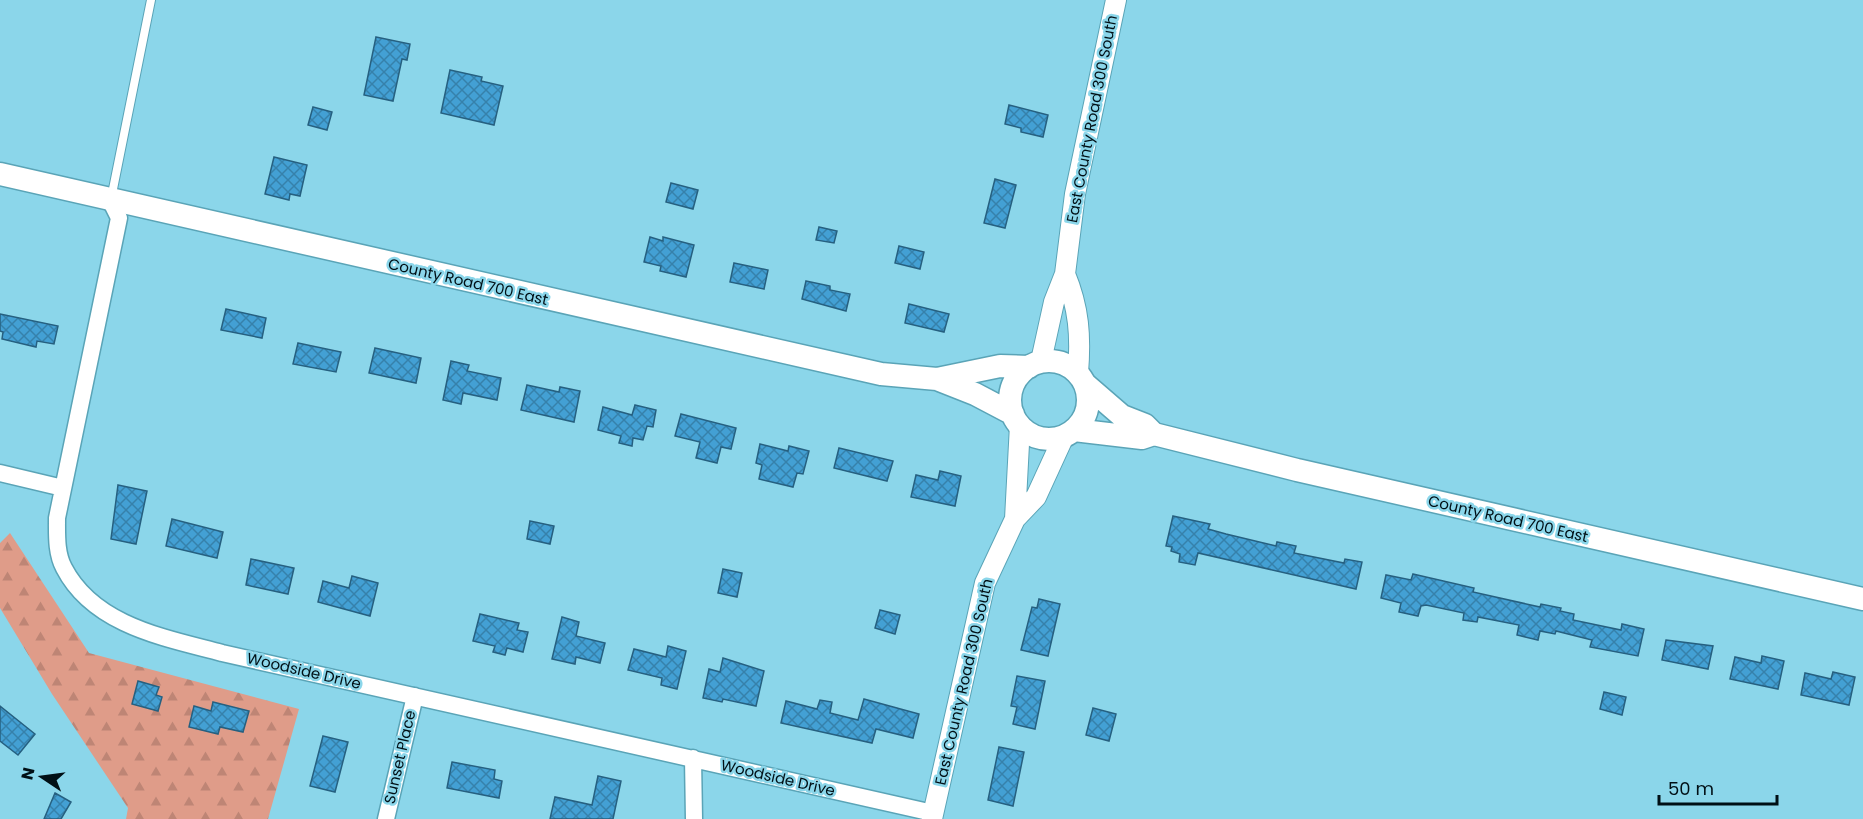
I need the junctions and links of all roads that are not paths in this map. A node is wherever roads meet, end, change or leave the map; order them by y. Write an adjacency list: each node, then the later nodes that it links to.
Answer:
1 (151, 0): 4 (lane)
2 (1116, 0): 5 (street, East County Road 300 South)
3 (0, 174): 4 (main road, County Road 700 East)
4 (110, 200): 7 (main road, County Road 700 East); 13 (street, Woodside Drive)
5 (1065, 274): 6 (street, East County Road 300 South); 8 (street, East County Road 300 South)
6 (1035, 364): 7 (main road, County Road 700 East); 8 (main road); 9 (main road)
7 (937, 379): 9 (main road, County Road 700 East)
8 (1082, 379): 10 (main road); 11 (main road, County Road 700 East)
9 (1016, 420): 10 (main road); 14 (street, East County Road 300 South)
10 (1069, 433): 11 (main road, County Road 700 East); 14 (street, East County Road 300 South)
11 (1154, 434): 15 (main road, County Road 700 East)
12 (0, 473): 13 (street)
13 (63, 488): 16 (street, Woodside Drive)
14 (1016, 519): 18 (street, East County Road 300 South)
15 (1863, 600)
16 (415, 696): 17 (street, Woodside Drive); 19 (street, Sunset Place)
17 (693, 758): 18 (street, Woodside Drive); 20 (street)
18 (933, 816)
19 (386, 819)
20 (694, 819)

